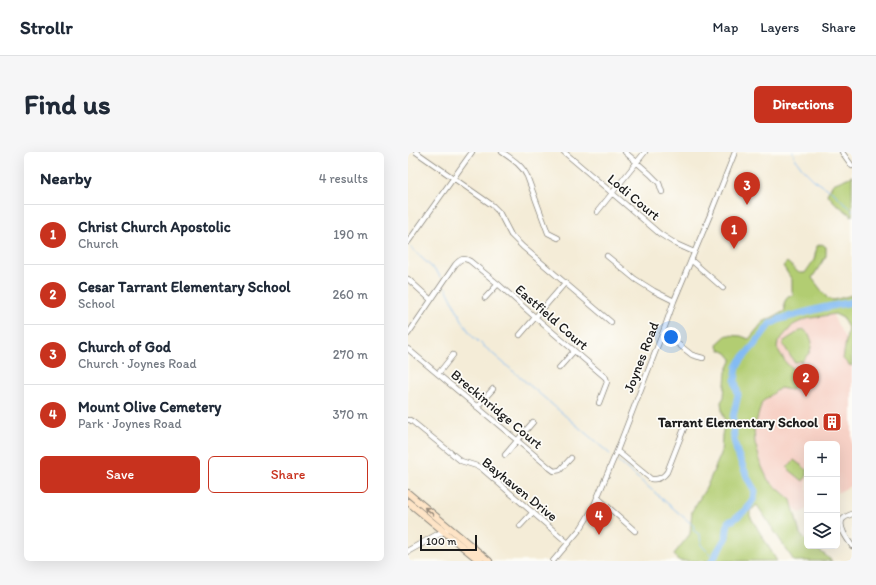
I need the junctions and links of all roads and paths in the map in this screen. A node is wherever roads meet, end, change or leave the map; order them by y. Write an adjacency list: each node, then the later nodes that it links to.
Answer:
1 (416, 152): 11 (street)
2 (472, 152): 11 (street)
3 (502, 152): 15 (street)
4 (564, 152): 12 (street, Lodi Court)
5 (625, 152): 9 (street)
6 (645, 152): 9 (street)
7 (735, 152): 17 (street, Joynes Road)
8 (842, 152): 10 (street)
9 (637, 162): 12 (street); 13 (street)
10 (852, 166)
11 (453, 178): 16 (street); 21 (street)
12 (612, 192): 14 (street); 17 (street, Lodi Court)
13 (662, 192)
14 (597, 212)
15 (558, 238)
16 (408, 242)
17 (694, 252): 19 (street, Joynes Road)
18 (607, 256): 26 (street)
19 (691, 260): 23 (street); 26 (street, Joynes Road)
20 (408, 279): 25 (street)
21 (565, 283): 27 (street); 28 (street)
22 (498, 284): 24 (street); 25 (street, Eastfield Court); 27 (street, Eastfield Court)
23 (723, 288)
24 (485, 298)
25 (431, 300): 30 (street)
26 (674, 300): 29 (street, Joynes Road)
27 (536, 318): 31 (street); 33 (street, Eastfield Court)
28 (610, 322)
29 (663, 332): 35 (street); 45 (street, Joynes Road)
30 (408, 334)
31 (520, 335)
32 (408, 349): 37 (street, Breckinridge Court)
33 (574, 350): 36 (street); 39 (street, Eastfield Court)
34 (453, 355): 37 (street)
35 (703, 358)
36 (559, 368)
37 (438, 374): 40 (street, Breckinridge Court)
38 (493, 389): 40 (street)
39 (599, 403)
40 (477, 407): 44 (street, Breckinridge Court)
41 (408, 420): 51 (street, Bayhaven Drive)
42 (533, 422): 44 (street)
43 (686, 426): 45 (street)
44 (518, 441): 46 (street); 47 (street, Breckinridge Court)
45 (617, 451): 49 (street, Joynes Road)
46 (506, 456)
47 (571, 458)
48 (408, 494): 54 (main road, one-way to 48)
49 (597, 497): 56 (street); 57 (street, Joynes Road)
50 (408, 502): 55 (main road)
51 (533, 512): 53 (street); 57 (street, Bayhaven Drive)
52 (852, 514): 58 (street)
53 (520, 526)
54 (450, 528): 55 (street); 61 (main road)
55 (444, 531): 59 (street); 60 (main road)
56 (635, 531)
57 (568, 543): 62 (street, Joynes Road)
58 (852, 546)
59 (408, 551)
60 (480, 561)
61 (489, 561)
62 (554, 561)

